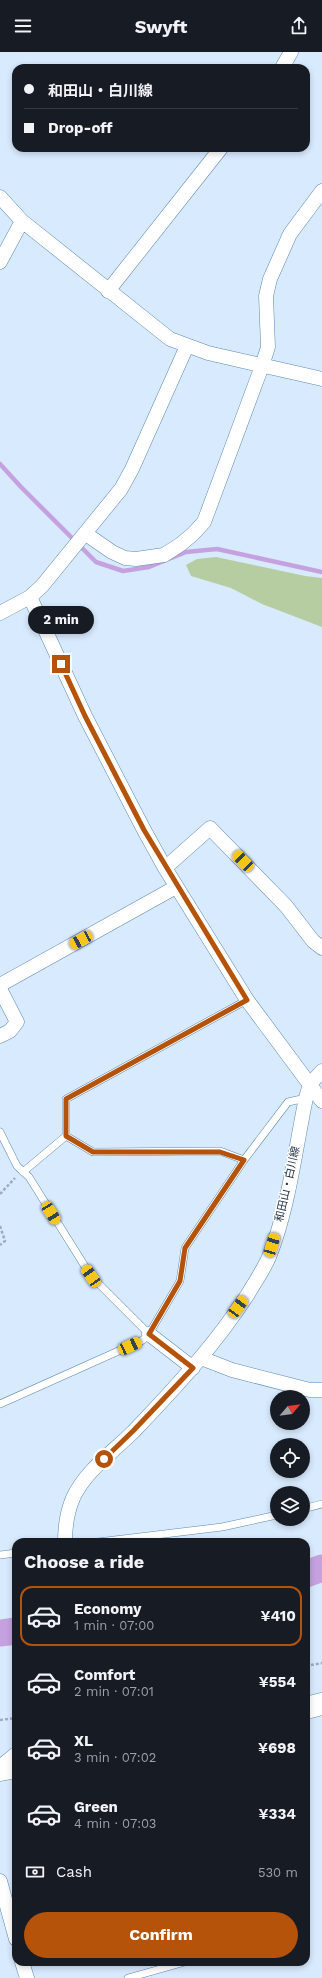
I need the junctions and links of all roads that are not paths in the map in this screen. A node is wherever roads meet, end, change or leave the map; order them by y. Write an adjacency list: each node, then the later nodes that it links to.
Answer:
1 (291, 52): 2 (street)
2 (284, 64)
3 (218, 152): 8 (street)
4 (322, 191): 10 (street)
5 (0, 197): 6 (street)
6 (22, 221): 7 (street); 8 (street)
7 (0, 262)
8 (108, 291): 9 (street)
9 (188, 346): 10 (street); 12 (street)
10 (262, 366): 11 (street); 12 (street)
11 (322, 379)
12 (85, 535): 13 (street)
13 (30, 597): 14 (street); 15 (street)
14 (0, 613)
15 (165, 868): 16 (street); 17 (street)
16 (176, 887): 18 (street); 20 (street)
17 (322, 948)
18 (0, 985)
19 (0, 989): 21 (street)
20 (247, 1000): 23 (street); 27 (lane)
21 (0, 1036)
22 (322, 1071): 23 (street, 和田山・白川線)
23 (310, 1084): 24 (street, 和田山・白川線); 25 (street)
24 (306, 1098): 28 (lane); 31 (street, 和田山・白川線)
25 (322, 1101)
26 (0, 1132): 29 (lane)
27 (66, 1136): 28 (lane); 29 (lane)
28 (244, 1160): 30 (lane)
29 (23, 1172): 30 (lane)
30 (149, 1334): 31 (street); 33 (lane)
31 (197, 1363): 32 (street); 37 (street, 和田山・白川線)
32 (322, 1390)
33 (0, 1404)
34 (322, 1504): 35 (lane)
35 (310, 1507)
36 (270, 1517): 38 (lane)
37 (65, 1538)
38 (131, 1538)
39 (12, 1554): 40 (lane)
40 (0, 1555)
41 (322, 1704): 42 (main road)
42 (310, 1707)
43 (12, 1757): 44 (street)
44 (0, 1766)
45 (12, 1768): 46 (main road)
46 (0, 1770)
47 (0, 1881): 48 (street)
48 (12, 1924)
49 (23, 1966): 51 (street)
50 (171, 1966): 52 (lane)
51 (27, 1978)
52 (128, 1978)

